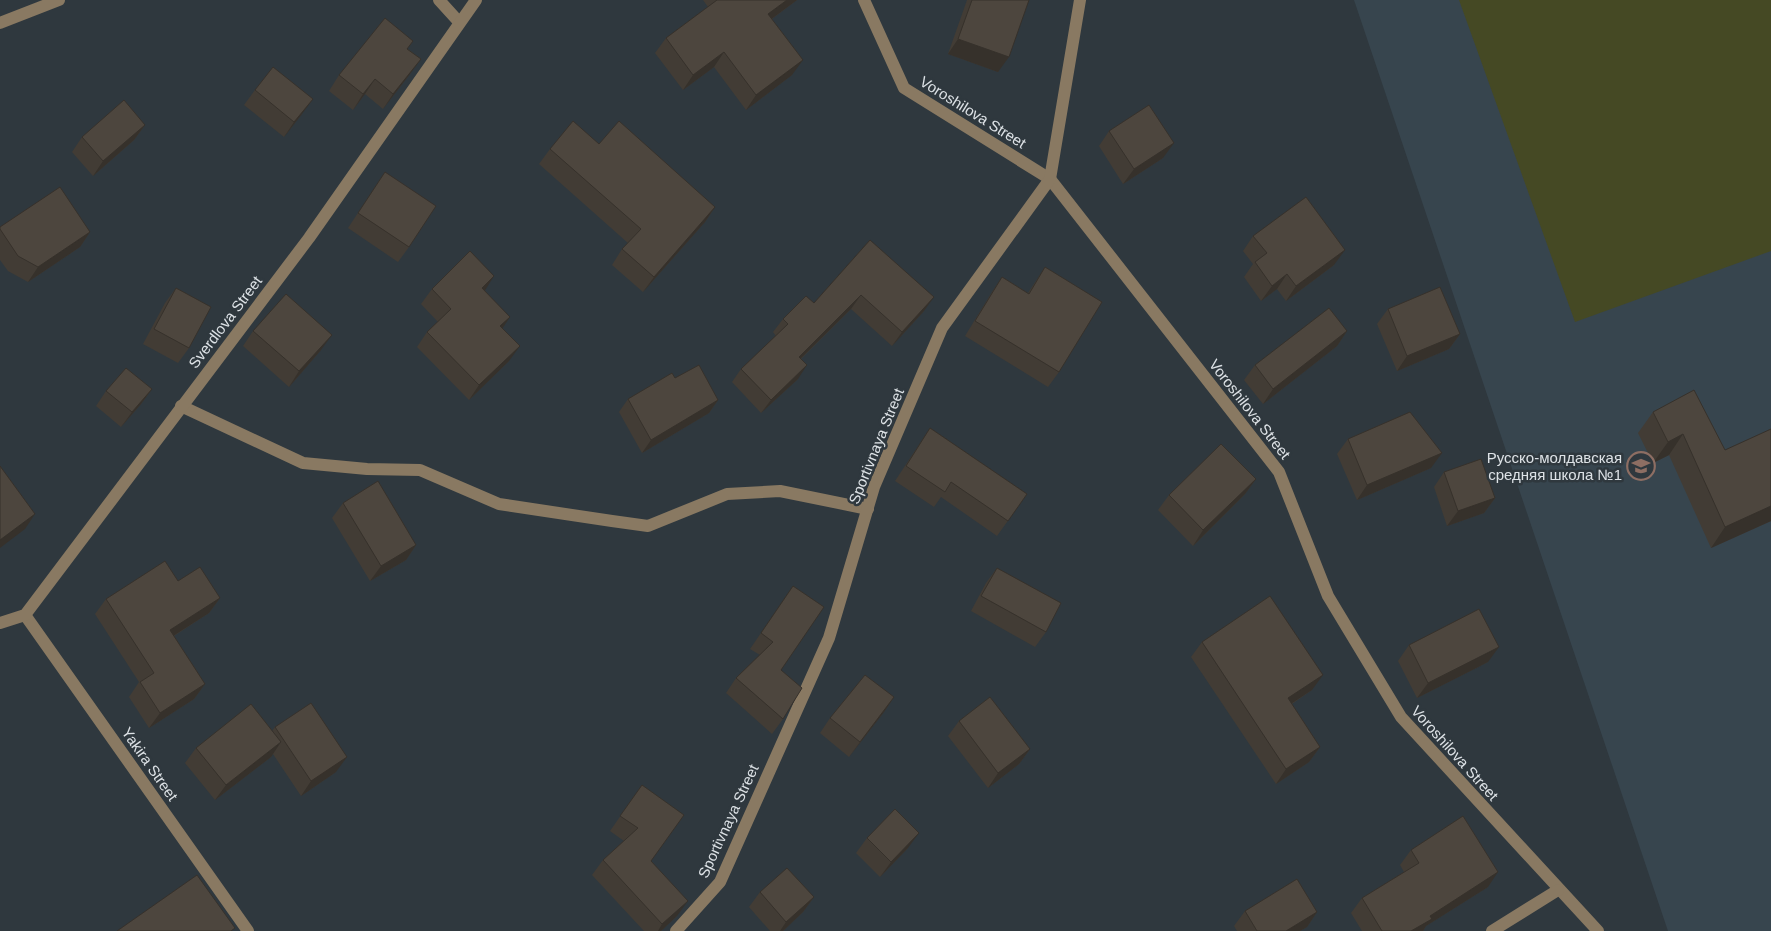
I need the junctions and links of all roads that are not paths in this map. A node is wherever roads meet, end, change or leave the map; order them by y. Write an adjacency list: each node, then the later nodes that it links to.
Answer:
1 (59, 0): 7 (street)
2 (439, 0): 6 (street)
3 (476, 0): 6 (street, Sverdlova Street)
4 (864, 0): 8 (street, Voroshilova Street)
5 (1080, 0): 8 (street, Sportivnaya Street)
6 (459, 22): 9 (street, Sverdlova Street)
7 (0, 23)
8 (1050, 179): 10 (street, Sportivnaya Street); 13 (street, Voroshilova Street)
9 (181, 406): 10 (street); 11 (street, Sverdlova Street)
10 (868, 509): 15 (street, Sportivnaya Street)
11 (25, 615): 12 (street); 14 (street, Yakira Street)
12 (0, 623)
13 (1558, 890): 16 (street); 17 (street, Voroshilova Street)
14 (248, 931)
15 (676, 931)
16 (1492, 931)
17 (1598, 931)

